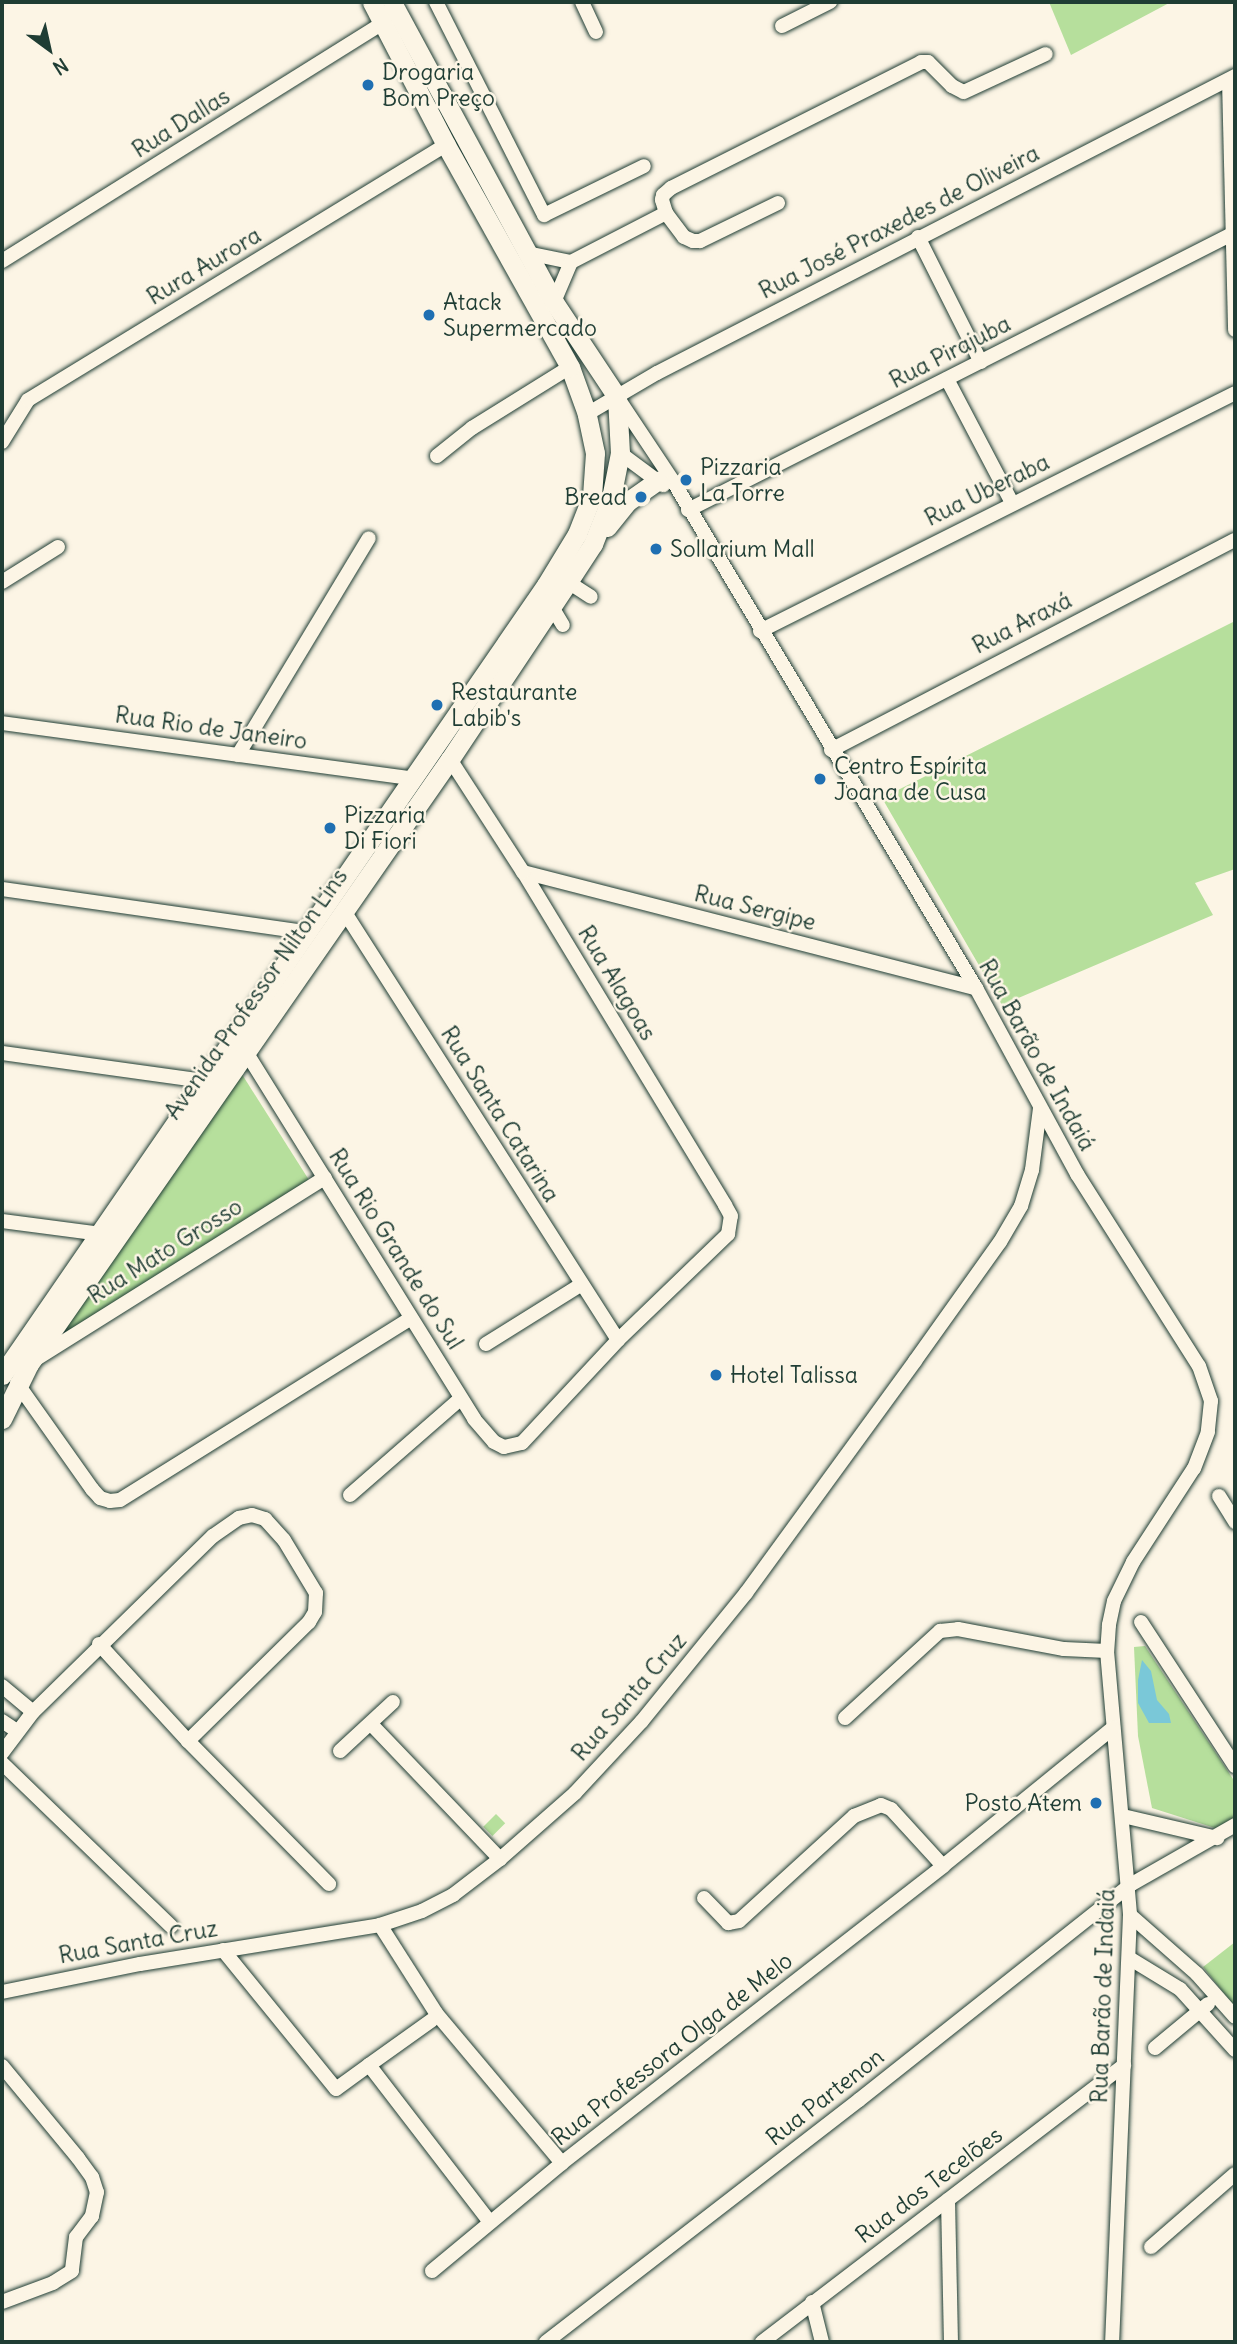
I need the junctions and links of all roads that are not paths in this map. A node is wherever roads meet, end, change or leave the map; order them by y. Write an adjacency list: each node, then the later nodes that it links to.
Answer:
1 (372, 2): 6 (main road, Avenida Professor Nilton Lins)
2 (392, 2): 17 (main road)
3 (436, 2): 12 (street)
4 (582, 2): 8 (street)
5 (830, 2): 7 (street)
6 (383, 23): 11 (main road, Avenida Professor Nilton Lins); 18 (street, Rua Dallas)
7 (782, 26)
8 (596, 32)
9 (1046, 54): 14 (street)
10 (1232, 78): 15 (street); 16 (street, Rua José Praxedes de Oliveira)
11 (446, 145): 23 (main road, Avenida Professor Nilton Lins); 28 (street, Rura Aurora)
12 (644, 166)
13 (778, 203): 14 (street)
14 (666, 212): 19 (street)
15 (1232, 234): 21 (street); 22 (street, Rua Pirajuba)
16 (918, 237): 22 (street); 26 (street, Rua José Praxedes de Oliveira)
17 (527, 253): 19 (street); 20 (main road)
18 (2, 261)
19 (571, 262): 20 (street)
20 (554, 302): 26 (main road)
21 (1235, 330)
22 (981, 362): 24 (street, Rua Pirajuba)
23 (570, 367): 27 (main road, Avenida Professor Nilton Lins); 30 (street)
24 (947, 379): 33 (street); 34 (street, Rua Pirajuba)
25 (1235, 393): 33 (street, Rua Uberaba)
26 (617, 397): 27 (street, Rua José Praxedes de Oliveira); 29 (main road, Avenida Professor Nilton Lins); 32 (street, Rua Barão de Indaiá)
27 (587, 414): 49 (main road, Avenida Professor Nilton Lins)
28 (2, 442)
29 (620, 453): 31 (street, Rua Barão de Indaiá); 37 (main road, Avenida Professor Nilton Lins)
30 (437, 456)
31 (657, 481): 32 (street, Rua Barão de Indaiá); 37 (main road)
32 (679, 495): 34 (street, Rua Barão de Indaiá)
33 (1012, 503): 44 (street, Rua Uberaba)
34 (688, 510): 44 (street, Rua Barão de Indaiá)
35 (369, 538): 47 (street)
36 (1235, 540): 46 (street, Rua Araxá)
37 (593, 544): 40 (main road, Avenida Professor Nilton Lins)
38 (58, 547): 39 (street)
39 (2, 582)
40 (568, 582): 41 (street); 42 (main road, Avenida Professor Nilton Lins)
41 (591, 597)
42 (552, 607): 43 (street); 48 (main road, Avenida Professor Nilton Lins)
43 (563, 625)
44 (760, 631): 46 (street, Rua Barão de Indaiá)
45 (2, 723): 47 (street, Rua Rio de Janeiro)
46 (831, 750): 54 (street, Rua Barão de Indaiá)
47 (238, 755): 49 (street, Rua Rio de Janeiro)
48 (450, 759): 50 (street, Rua Alagoas); 52 (main road, Avenida Professor Nilton Lins)
49 (414, 779): 53 (main road, Avenida Professor Nilton Lins)
50 (523, 872): 54 (street, Rua Sergipe); 64 (street, Rua Alagoas)
51 (2, 889): 53 (street)
52 (344, 911): 55 (main road, Avenida Professor Nilton Lins); 62 (street, Rua Santa Catarina)
53 (306, 932): 57 (main road, Avenida Professor Nilton Lins)
54 (976, 988): 58 (street, Rua Barão de Indaiá)
55 (246, 1052): 59 (street, Rua Rio Grande do Sul); 66 (main road, Avenida Professor Nilton Lins)
56 (2, 1053): 57 (street)
57 (204, 1081): 61 (main road, Avenida Professor Nilton Lins)
58 (1040, 1108): 75 (street, Rua Barão de Indaiá); 92 (street, Rua Santa Cruz)
59 (325, 1178): 63 (street, Rua Rio Grande do Sul); 66 (street, Rua Mato Grosso)
60 (2, 1221): 61 (street)
61 (101, 1234): 67 (main road, Avenida Professor Nilton Lins)
62 (582, 1284): 64 (street, Rua Santa Catarina); 65 (street)
63 (411, 1318): 67 (street); 68 (street, Rua Rio Grande do Sul)
64 (618, 1340): 68 (street, Rua Rio Grande do Sul)
65 (486, 1344)
66 (29, 1364): 67 (main road, Avenida Professor Nilton Lins)
67 (9, 1379): 69 (main road, Avenida Professor Nilton Lins)
68 (461, 1398): 70 (street)
69 (2, 1419)
70 (349, 1495)
71 (1219, 1496): 72 (street)
72 (1235, 1522)
73 (1141, 1622): 88 (street)
74 (99, 1644): 78 (street); 84 (street); 84 (street)
75 (1107, 1651): 79 (street); 82 (street, Rua Barão de Indaiá)
76 (2, 1686): 78 (street)
77 (393, 1702): 81 (street)
78 (33, 1712): 83 (street)
79 (845, 1718)
80 (2, 1721): 83 (street)
81 (372, 1724): 85 (street); 92 (street)
82 (1113, 1728): 89 (street, Rua Barão de Indaiá); 93 (street, Rua Professora Olga de Melo)
83 (17, 1731): 86 (street)
84 (188, 1741): 94 (street)
85 (340, 1751)
86 (2, 1753)
87 (2, 1763): 98 (street)
88 (1235, 1766)
89 (1124, 1816): 91 (street); 95 (street, Rua Barão de Indaiá)
90 (1235, 1825): 91 (street, Rua Partenon)
91 (1217, 1838): 95 (street, Rua Partenon)
92 (500, 1859): 99 (street, Rua Santa Cruz)
93 (943, 1866): 96 (street); 112 (street, Rua Professora Olga de Melo)
94 (329, 1884)
95 (1130, 1885): 97 (street, Rua Barão de Indaiá); 120 (street, Rua Partenon)
96 (704, 1898)
97 (1130, 1915): 101 (street, Rua Barão de Indaiá); 103 (street)
98 (171, 1926)
99 (380, 1926): 100 (street, Rua Santa Cruz); 112 (street)
100 (223, 1950): 102 (street, Rua Santa Cruz); 109 (street)
101 (1129, 1958): 104 (street); 110 (street, Rua Barão de Indaiá)
102 (2, 1992)
103 (1218, 1996): 104 (street); 105 (street)
104 (1201, 2009): 107 (street); 108 (street)
105 (1235, 2017)
106 (432, 2020): 109 (street)
107 (1155, 2048)
108 (1235, 2050)
109 (369, 2065): 115 (street)
110 (1124, 2065): 114 (street, Rua dos Tecelões); 124 (street, Rua Barão de Indaiá)
111 (2, 2066): 118 (street)
112 (562, 2163): 117 (street, Rua Professora Olga de Melo)
113 (1235, 2174): 116 (street)
114 (948, 2200): 119 (street, Rua dos Tecelões); 123 (street)
115 (487, 2218)
116 (1151, 2247)
117 (432, 2271)
118 (2, 2302)
119 (812, 2302): 121 (street, Rua dos Tecelões); 122 (street)
120 (545, 2342)
121 (762, 2342)
122 (822, 2342)
123 (951, 2342)
124 (1112, 2342)

